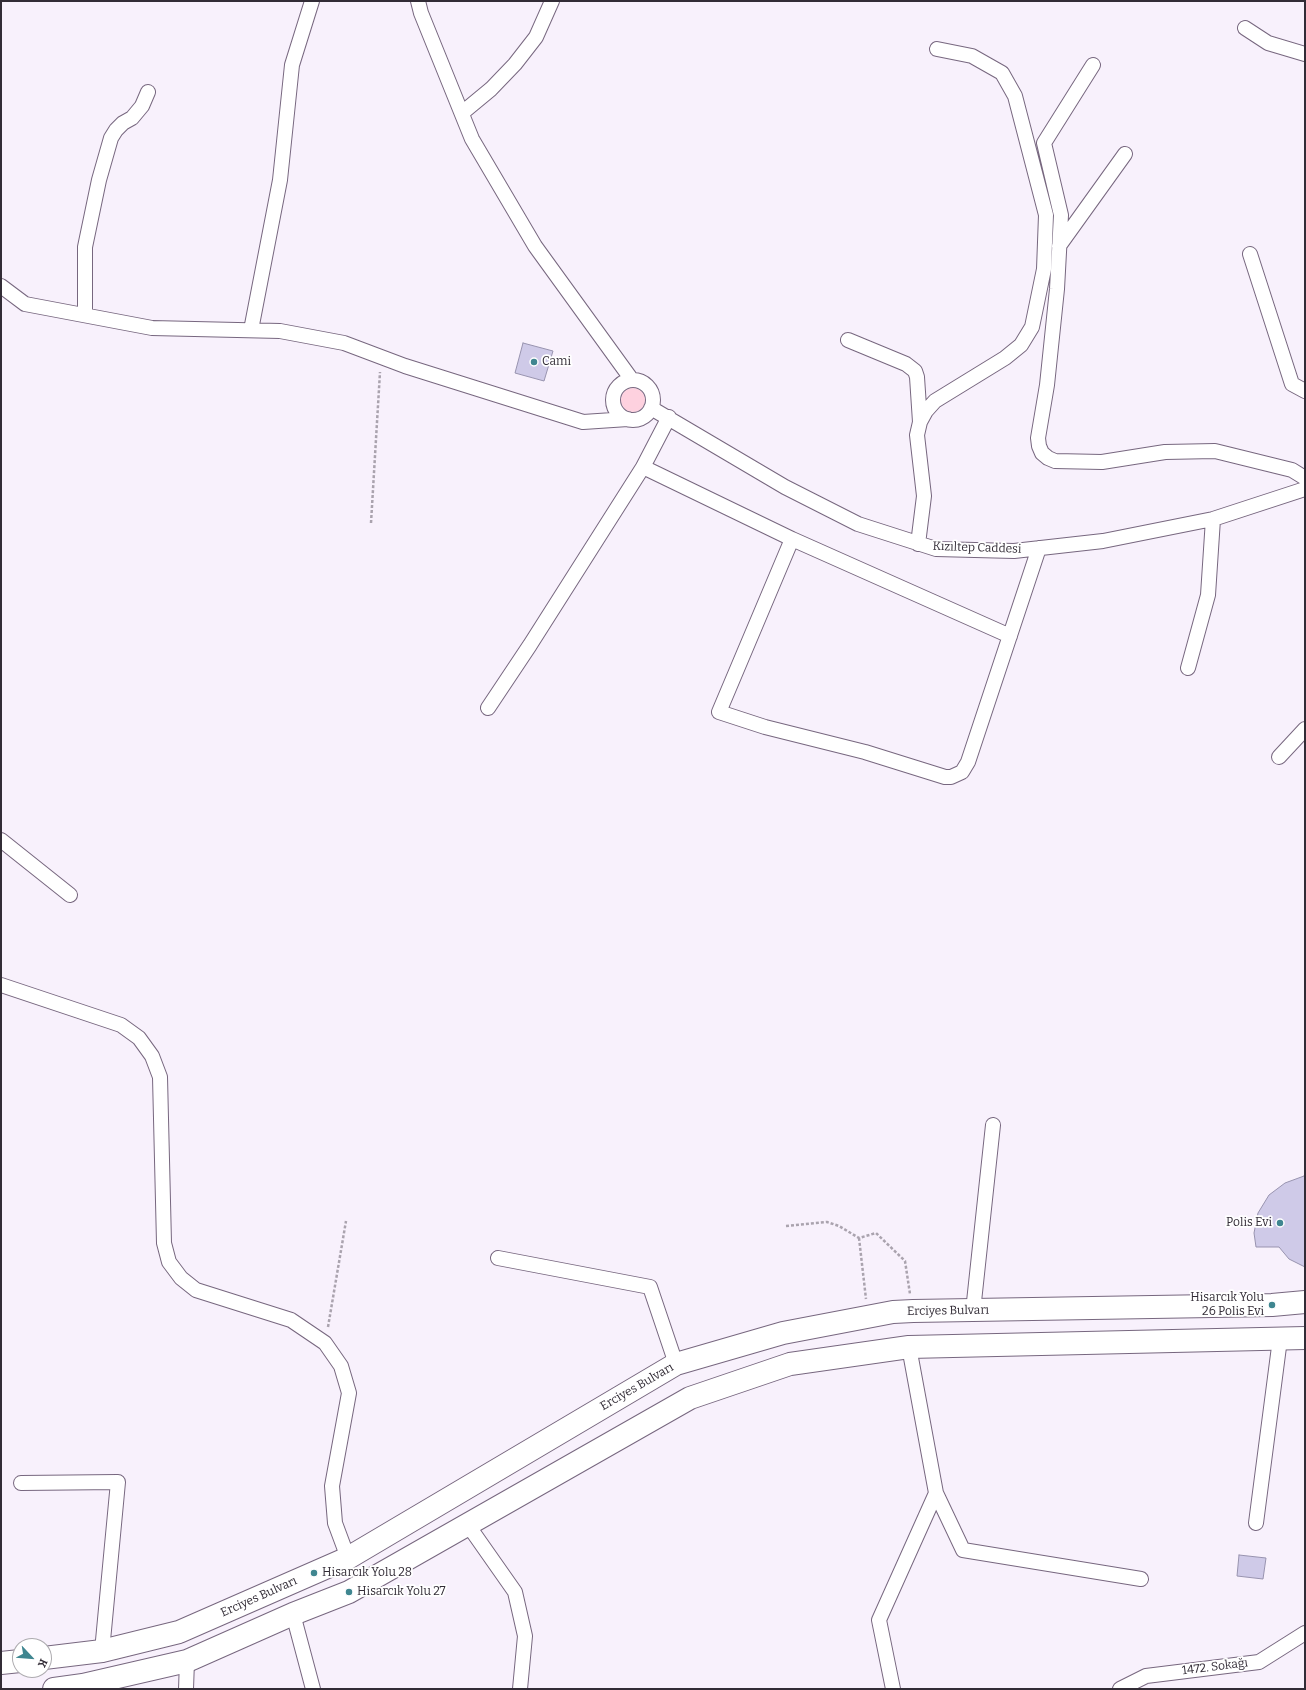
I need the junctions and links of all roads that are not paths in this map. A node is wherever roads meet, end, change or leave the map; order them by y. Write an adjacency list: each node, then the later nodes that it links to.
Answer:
1 (312, 1): 17 (street)
2 (418, 1): 9 (street)
3 (552, 1): 9 (street)
4 (1244, 28): 6 (street)
5 (937, 49): 24 (street)
6 (1305, 54)
7 (1093, 65): 11 (street)
8 (148, 92): 16 (street)
9 (462, 113): 19 (street)
10 (1125, 154): 11 (street)
11 (1059, 246): 26 (street)
12 (1250, 254): 20 (street)
13 (1, 286): 15 (street)
14 (1, 298): 15 (street)
15 (25, 304): 16 (street)
16 (85, 316): 17 (street)
17 (251, 330): 23 (street)
18 (848, 340): 24 (street)
19 (632, 380): 21 (street); 23 (street)
20 (1305, 391)
21 (651, 408): 22 (street, Kızıltep Caddesi); 23 (street)
22 (669, 417): 25 (street); 30 (street, Kızıltep Caddesi)
23 (628, 419)
24 (920, 422): 30 (street)
25 (643, 467): 29 (street); 34 (street)
26 (1305, 478)
27 (1305, 489): 28 (street, Kızıltep Caddesi)
28 (1213, 519): 31 (street, Kızıltep Caddesi); 33 (street)
29 (792, 539): 32 (street); 32 (street)
30 (918, 544): 31 (street, Kızıltep Caddesi)
31 (1039, 548): 32 (street)
32 (1010, 636)
33 (1188, 668)
34 (488, 708)
35 (1305, 729): 36 (street)
36 (1279, 757)
37 (1, 840): 38 (street)
38 (70, 894)
39 (1, 985): 52 (street)
40 (993, 1124): 43 (street)
41 (498, 1258): 47 (street)
42 (1305, 1302): 43 (highway, Erciyes Bulvarı)
43 (973, 1311): 47 (highway, Erciyes Bulvarı)
44 (1305, 1338): 45 (highway)
45 (1280, 1339): 46 (highway); 50 (street)
46 (909, 1347): 49 (street); 51 (highway)
47 (676, 1364): 52 (highway, Erciyes Bulvarı)
48 (21, 1483): 56 (street)
49 (936, 1493): 53 (street); 65 (street)
50 (1256, 1523)
51 (468, 1525): 54 (highway); 64 (street)
52 (348, 1558): 56 (highway, Erciyes Bulvarı)
53 (1141, 1580)
54 (293, 1614): 58 (highway); 63 (street)
55 (1305, 1633): 66 (street, 1472. Sokağı)
56 (102, 1651): 57 (highway, Erciyes Bulvarı)
57 (52, 1657)
58 (187, 1661): 61 (highway); 62 (street)
59 (12, 1662): 60 (highway)
60 (1, 1663)
61 (54, 1689)
62 (186, 1689)
63 (313, 1689)
64 (520, 1689)
65 (893, 1689)
66 (1120, 1689)

